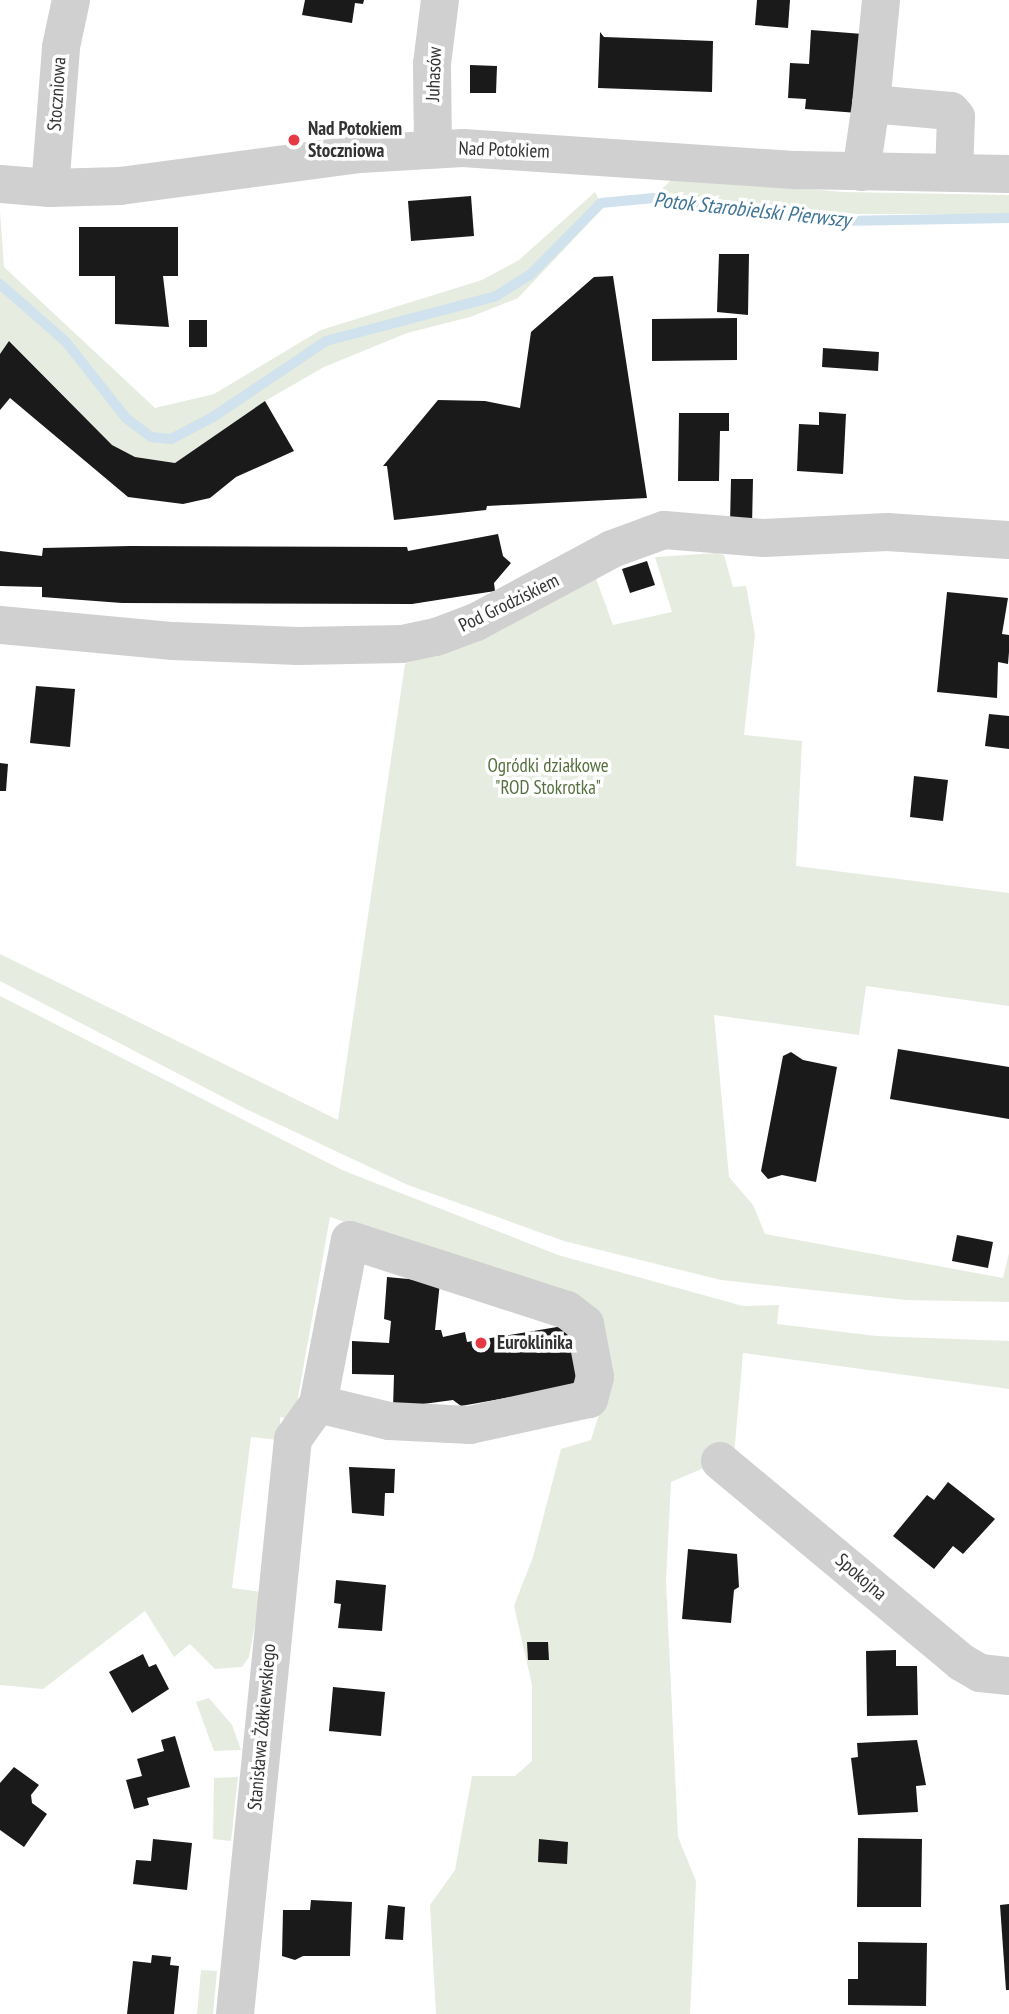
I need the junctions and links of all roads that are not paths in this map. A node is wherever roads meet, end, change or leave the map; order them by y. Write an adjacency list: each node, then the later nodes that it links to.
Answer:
1 (71, 0): 10 (street, Stoczniowa)
2 (440, 0): 5 (street, Juhasów)
3 (881, 0): 4 (street)
4 (871, 104): 6 (street); 7 (street)
5 (433, 149): 6 (street, Nad Potokiem); 10 (street, Nad Potokiem)
6 (861, 172): 7 (street, Nad Potokiem)
7 (954, 173): 8 (street, Nad Potokiem)
8 (1009, 174)
9 (0, 184): 10 (street, Nad Potokiem)
10 (50, 188)
11 (1009, 540): 12 (street, Pod Grodziskiem)
12 (0, 625)
13 (318, 1404): 13 (street); 16 (street, Stanisława Żółkiewskiego)
14 (720, 1461): 15 (street, Spokojna)
15 (1009, 1676)
16 (235, 2014)

